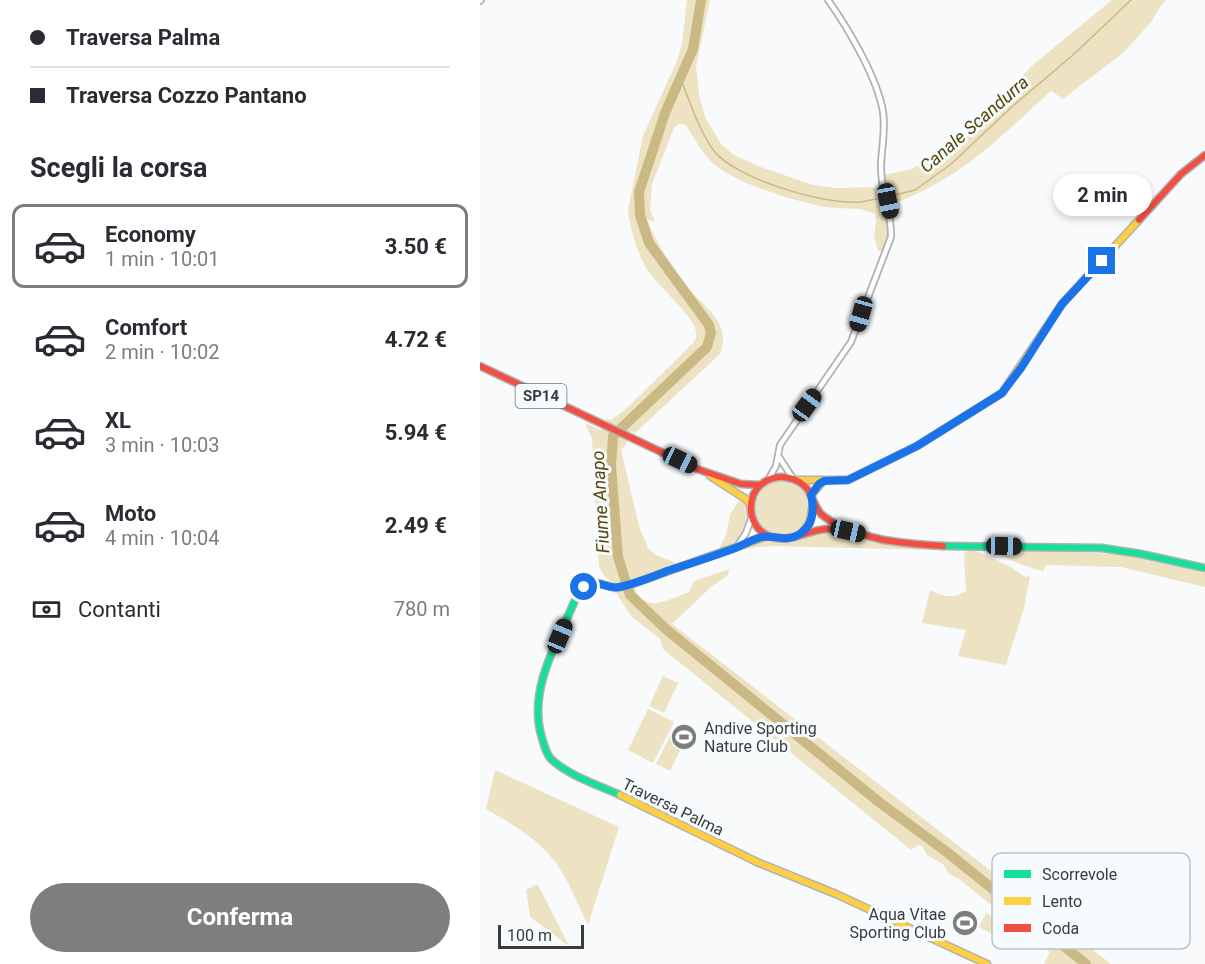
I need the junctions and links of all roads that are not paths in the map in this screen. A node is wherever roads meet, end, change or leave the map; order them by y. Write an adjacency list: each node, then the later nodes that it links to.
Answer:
1 (828, 0): 4 (street)
2 (1205, 155): 8 (street)
3 (480, 366): 5 (street, SP14)
4 (778, 454): 6 (street); 7 (street)
5 (697, 469): 9 (street); 12 (street)
6 (768, 480): 7 (street); 9 (street)
7 (795, 480): 8 (street); 10 (street)
8 (824, 481): 10 (street)
9 (760, 485): 12 (street)
10 (811, 495): 11 (street)
11 (813, 503): 14 (street); 16 (street)
12 (751, 506): 13 (street)
13 (751, 514): 15 (street); 17 (street)
14 (848, 531): 16 (street); 18 (street)
15 (767, 536): 16 (street); 17 (street)
16 (797, 536)
17 (733, 549): 19 (street, Traversa Palma)
18 (1205, 568)
19 (987, 964)

